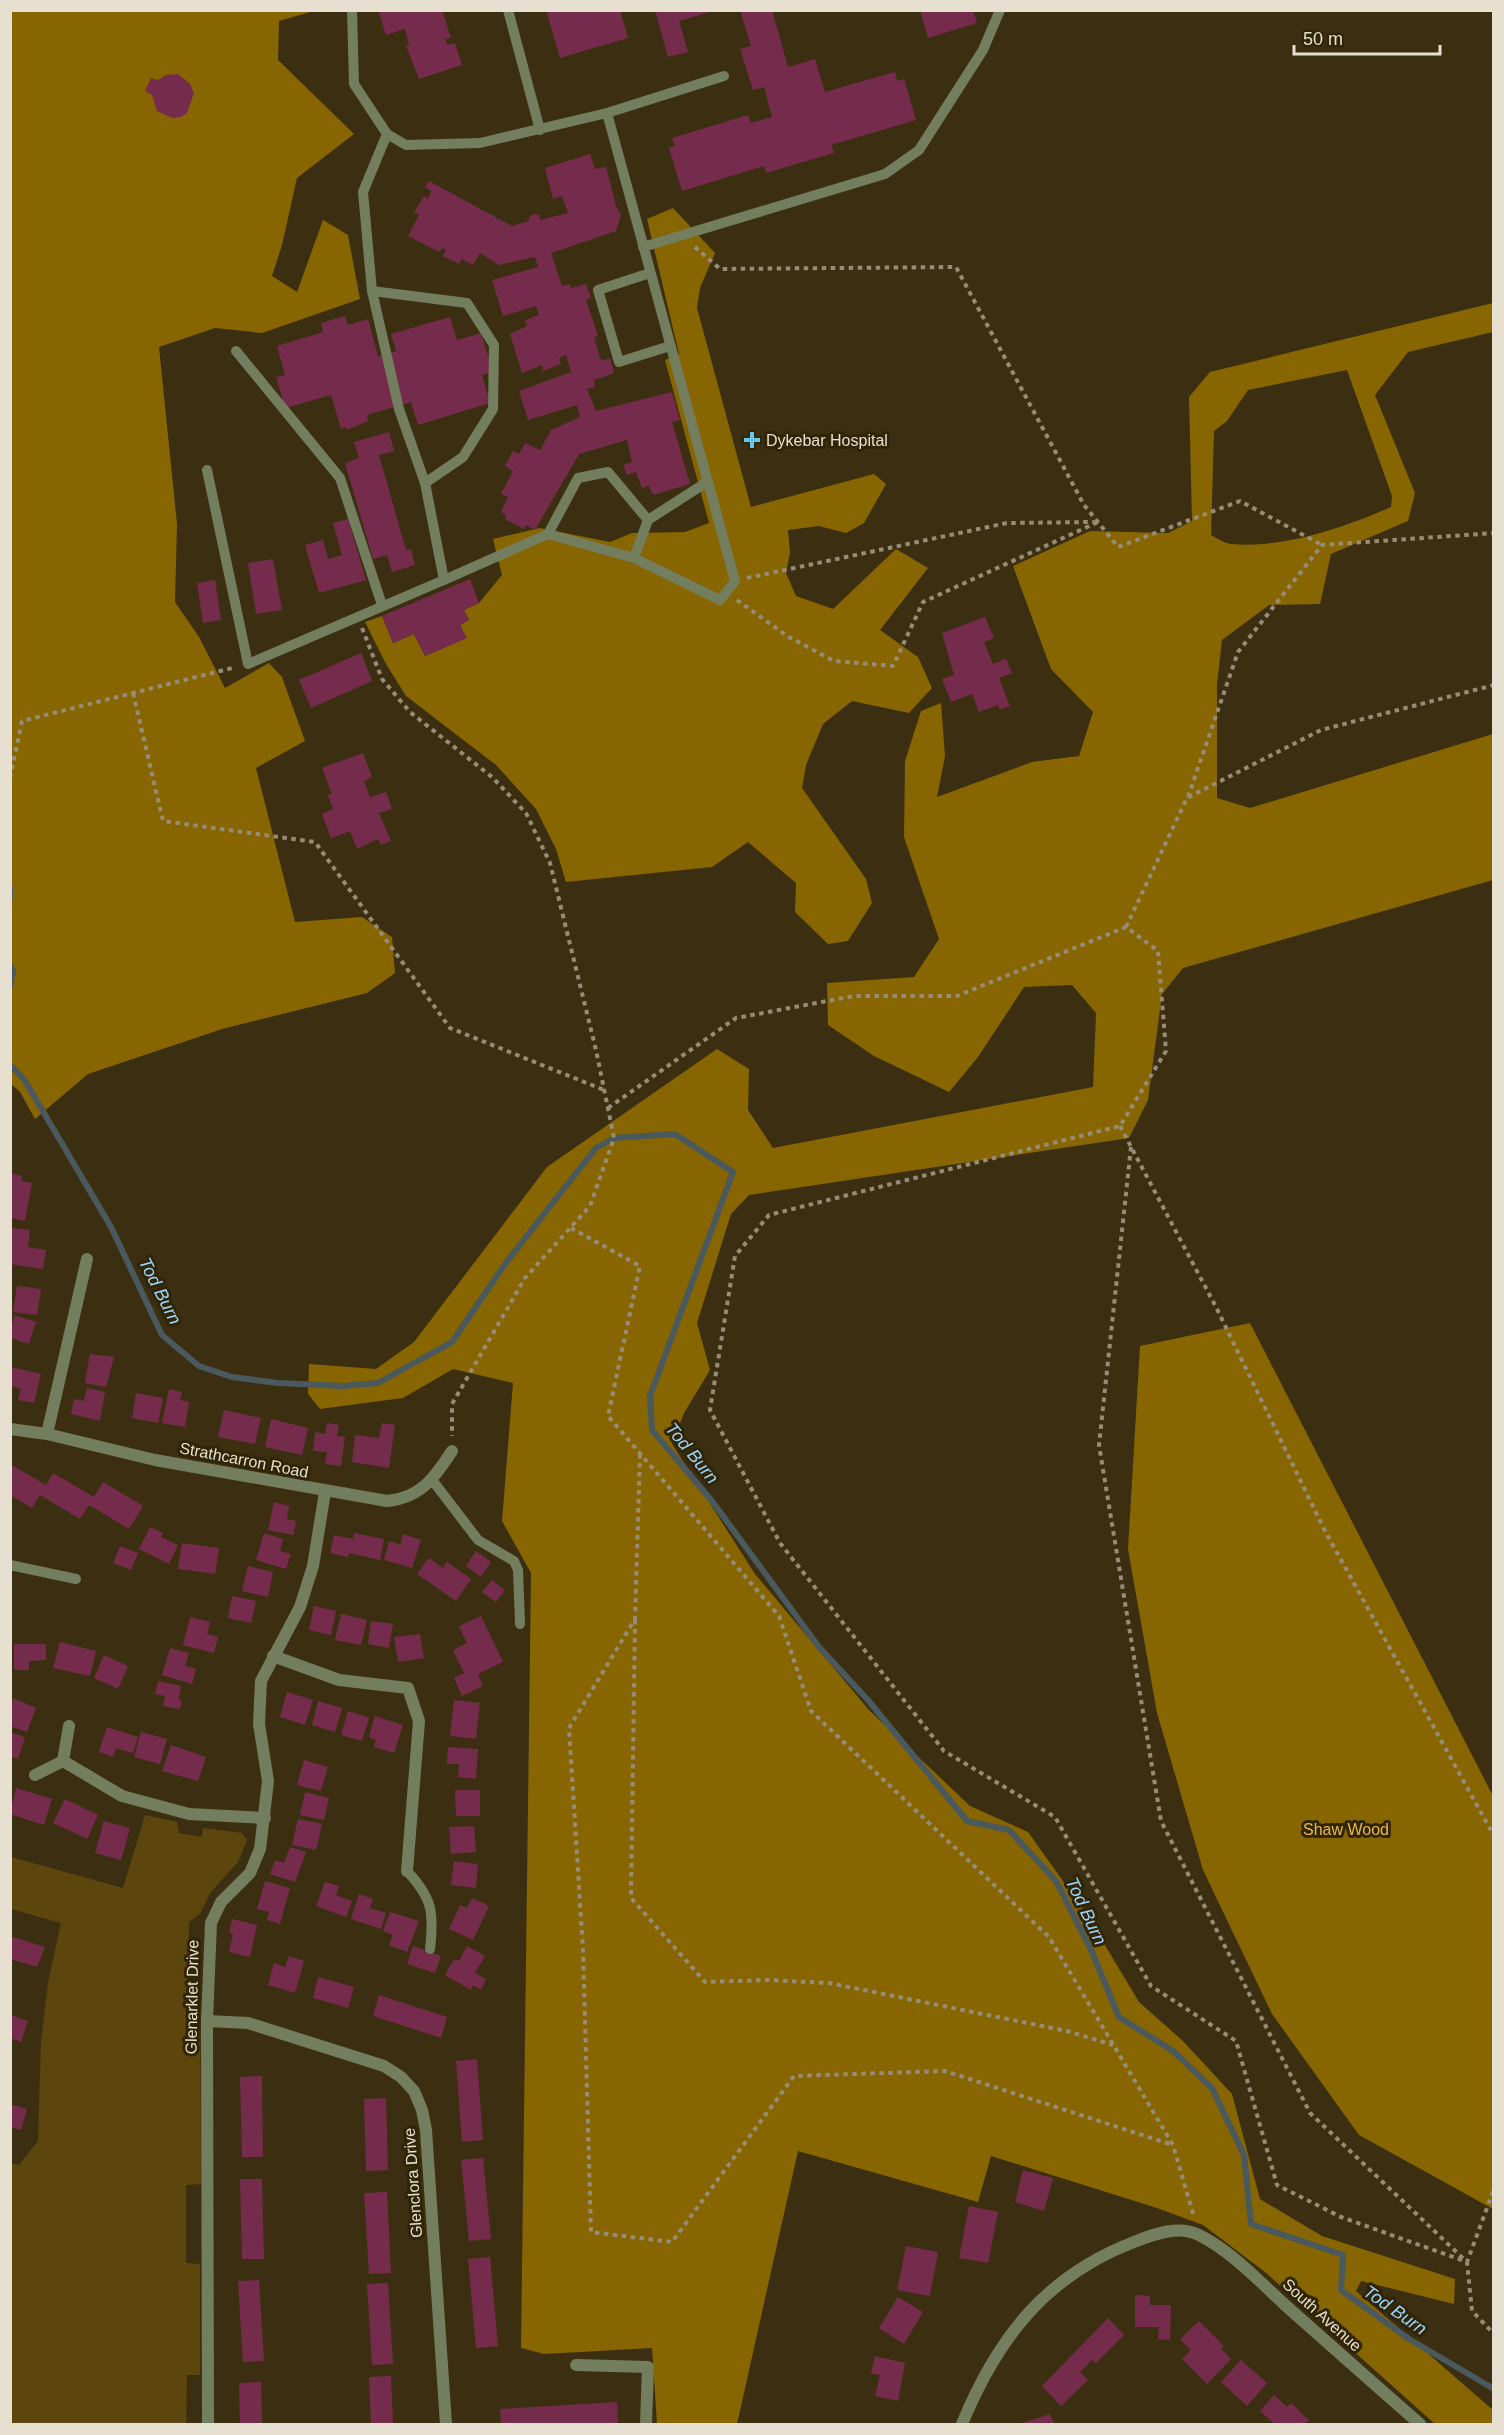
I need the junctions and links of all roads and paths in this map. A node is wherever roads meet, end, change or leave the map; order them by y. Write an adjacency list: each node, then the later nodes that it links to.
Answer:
1 (352, 10): 7 (lane)
2 (508, 10): 6 (lane)
3 (1000, 10): 8 (lane)
4 (724, 76): 5 (lane)
5 (608, 113): 6 (lane); 9 (lane)
6 (540, 130): 7 (lane)
7 (387, 134): 11 (lane)
8 (681, 235): 9 (lane); 18 (path)
9 (643, 248): 10 (lane)
10 (650, 273): 12 (lane); 12 (lane)
11 (372, 291): 16 (lane); 16 (lane)
12 (670, 346): 15 (lane)
13 (236, 351): 26 (lane)
14 (207, 470): 28 (lane)
15 (707, 482): 17 (lane); 24 (lane)
16 (425, 483): 23 (lane)
17 (648, 519): 20 (lane); 22 (lane)
18 (1098, 522): 21 (path); 24 (path); 25 (path)
19 (1494, 533): 21 (path)
20 (548, 534): 22 (lane); 23 (lane)
21 (1323, 545): 32 (path)
22 (634, 558): 25 (lane)
23 (444, 580): 26 (lane)
24 (735, 581): 25 (lane)
25 (726, 592)
26 (382, 605): 27 (lane)
27 (358, 616): 28 (lane); 34 (path)
28 (248, 664): 30 (path)
29 (1494, 685): 32 (path)
30 (133, 693): 31 (path); 34 (path)
31 (10, 778)
32 (1187, 798): 33 (path)
33 (1126, 927): 35 (path); 36 (path)
34 (604, 1090): 35 (path)
35 (608, 1108): 38 (path)
36 (1120, 1126): 37 (path); 63 (path)
37 (1131, 1147): 55 (path); 63 (path)
38 (571, 1228): 42 (path); 43 (path)
39 (87, 1259): 41 (street)
40 (10, 1429): 41 (street, Strathcarron Road)
41 (47, 1434): 45 (street, Strathcarron Road)
42 (453, 1451): 44 (street, Strathcarron Road)
43 (640, 1454): 48 (path); 59 (path)
44 (432, 1481): 45 (street, Strathcarron Road); 49 (lane)
45 (325, 1492): 50 (street, Glenarklet Drive)
46 (10, 1566): 47 (lane)
47 (76, 1580)
48 (635, 1619): 59 (path); 60 (path)
49 (520, 1624)
50 (273, 1656): 54 (street, Glenarklet Drive); 56 (street)
51 (69, 1726): 52 (street)
52 (63, 1761): 53 (street); 54 (street)
53 (34, 1775)
54 (265, 1818): 58 (street, Glenarklet Drive)
55 (1494, 1836)
56 (407, 1871): 57 (lane)
57 (430, 1949)
58 (207, 2021): 66 (street, Glenarklet Drive); 67 (street, Glenclora Drive)
59 (1113, 2045): 60 (path)
60 (1173, 2145): 62 (path)
61 (1494, 2189): 63 (path)
62 (1199, 2235): 69 (street); 70 (street, South Avenue)
63 (1467, 2262): 64 (path)
64 (1494, 2334)
65 (576, 2365): 68 (street)
66 (208, 2424)
67 (446, 2424)
68 (646, 2424)
69 (962, 2424)
70 (1420, 2424)

